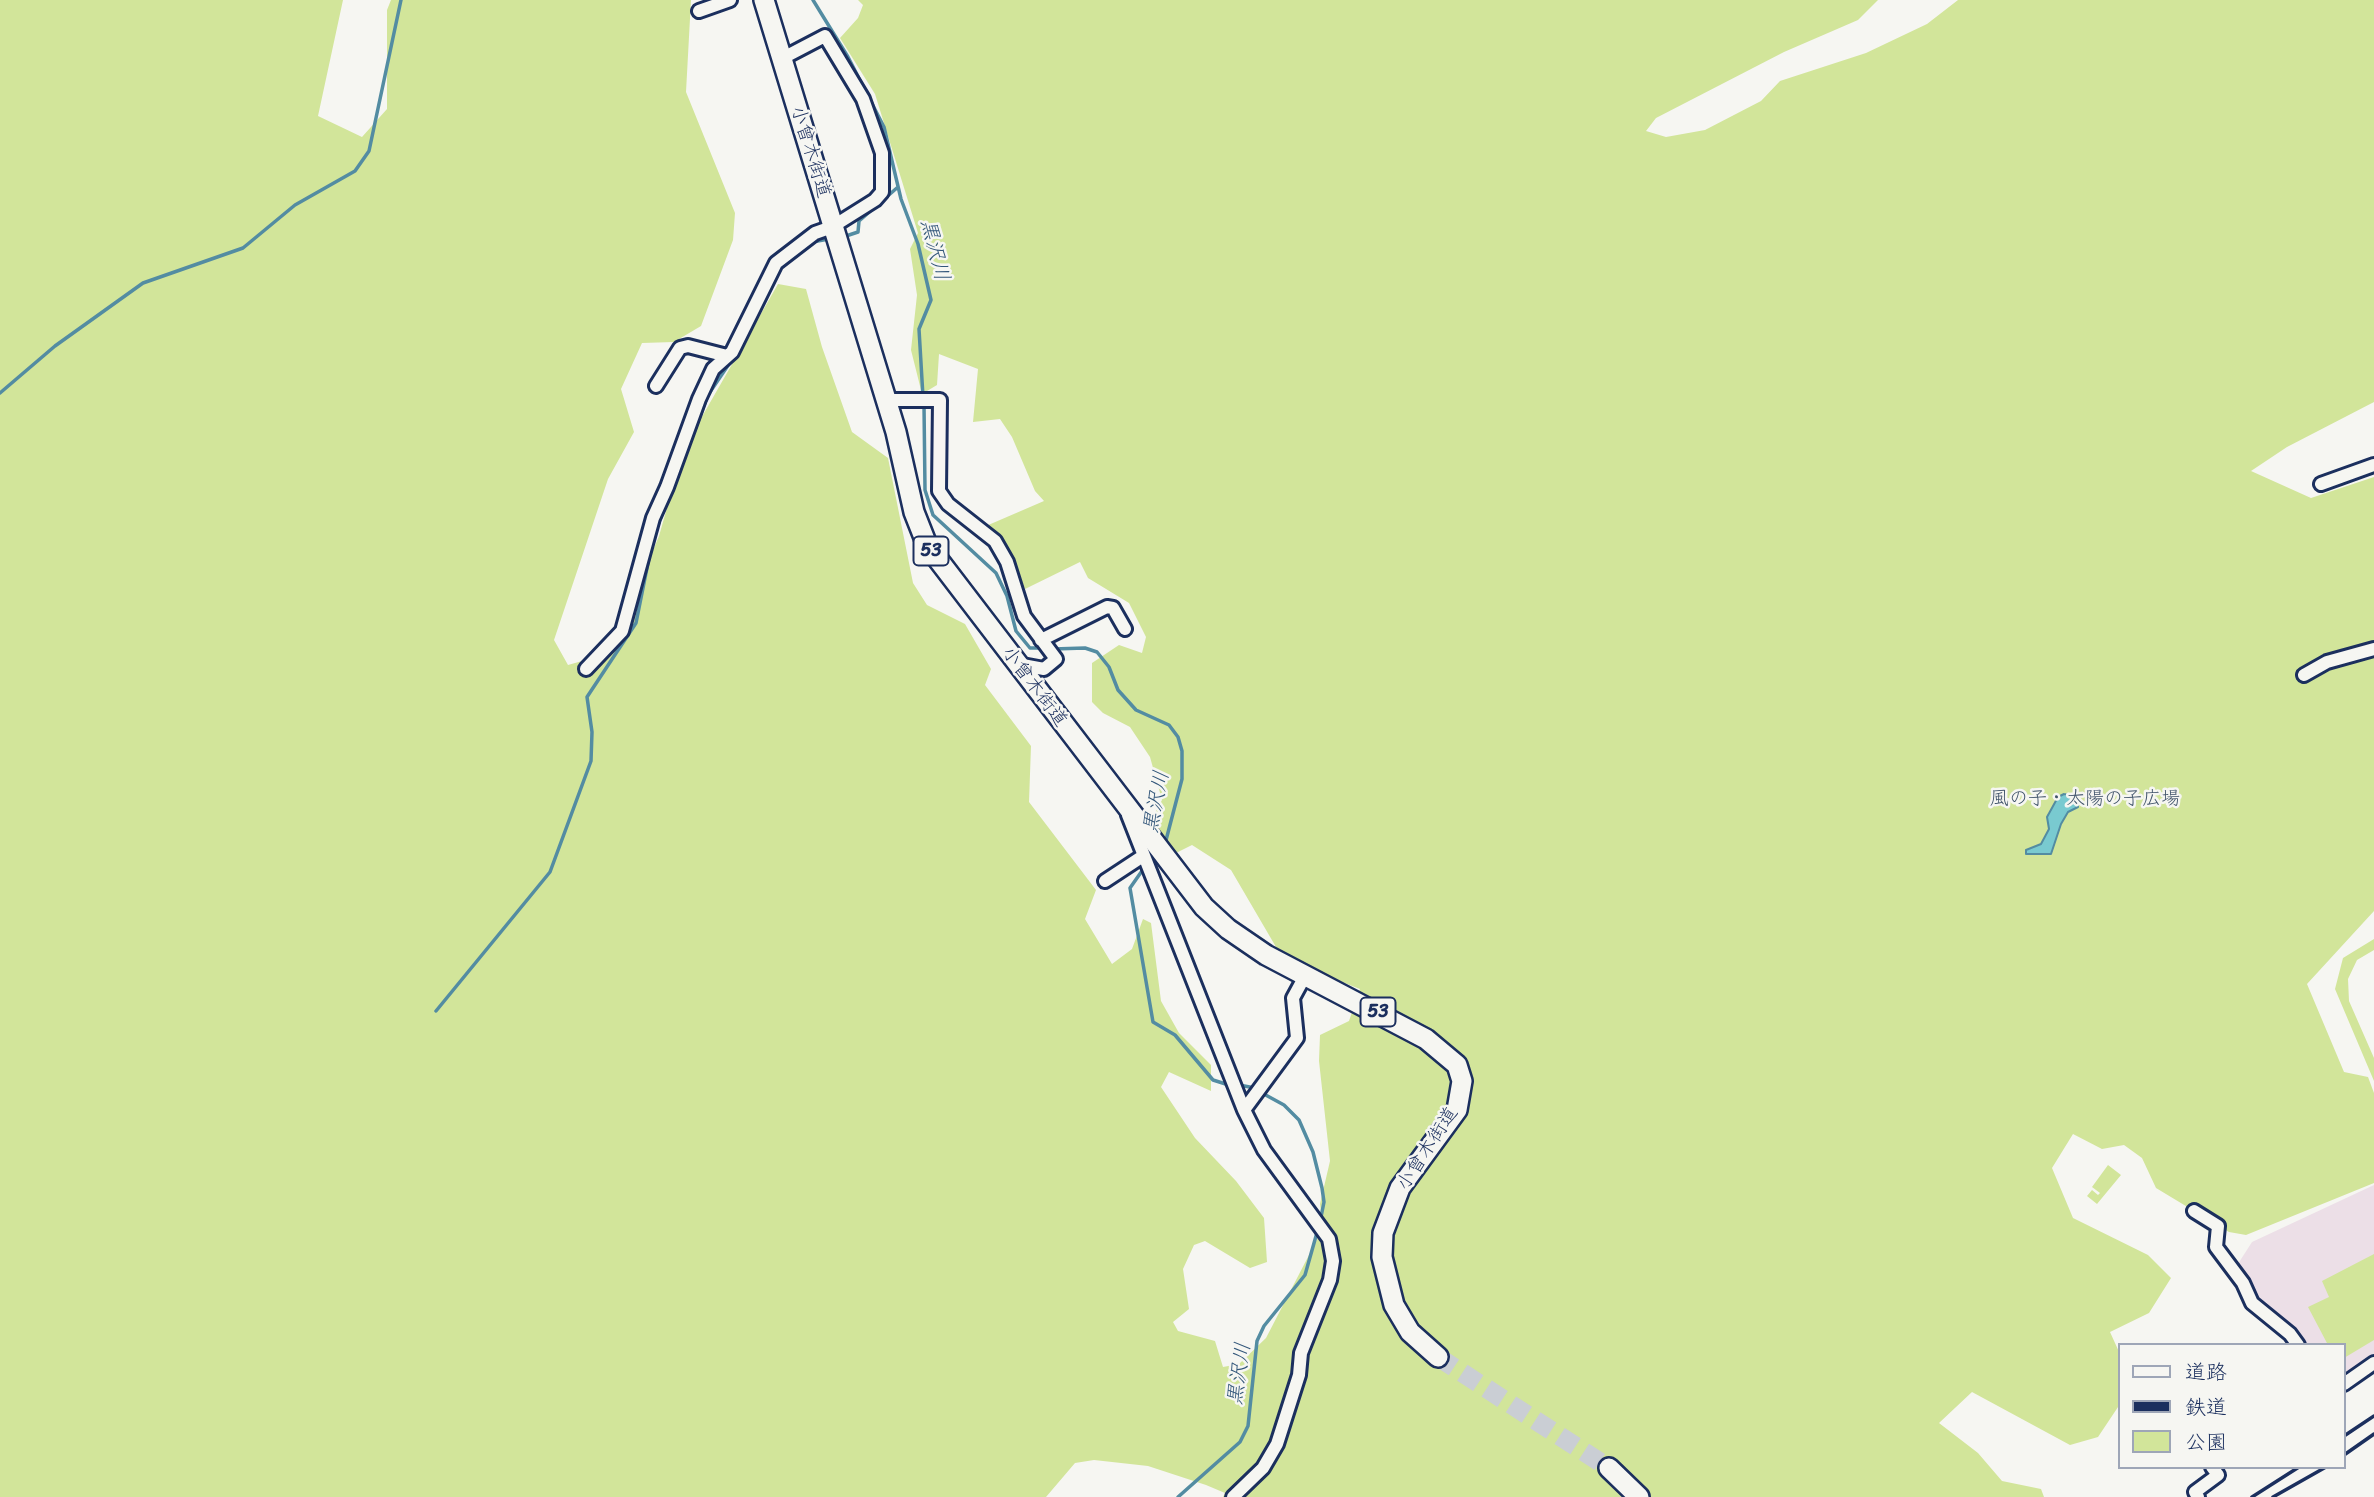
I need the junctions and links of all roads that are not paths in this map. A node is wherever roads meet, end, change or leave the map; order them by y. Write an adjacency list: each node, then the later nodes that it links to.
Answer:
1 (730, 0): 3 (street)
2 (764, 0): 4 (main road, 小曾木街道 / 53)
3 (699, 11)
4 (781, 59): 5 (main road, 小曾木街道 / 53); 5 (street)
5 (835, 234): 6 (street); 8 (main road, 小曾木街道 / 53)
6 (727, 356): 7 (street); 15 (street)
7 (656, 386)
8 (886, 400): 12 (street); 14 (main road, 小曾木街道 / 53)
9 (2374, 465): 10 (street)
10 (2321, 484)
11 (1125, 629): 12 (street)
12 (1042, 641): 14 (street)
13 (2374, 649): 16 (street)
14 (1015, 664): 17 (main road, 小曾木街道 / 53)
15 (586, 669)
16 (2304, 675)
17 (1152, 859): 18 (street); 19 (main road, 小曾木街道 / 53); 20 (street)
18 (1105, 881)
19 (1305, 976): 20 (street); 23 (main road, 小曾木街道 / 53)
20 (1244, 1110): 29 (street)
21 (2194, 1211): 22 (street)
22 (2297, 1343)
23 (1438, 1357)
24 (2374, 1363): 25 (street)
25 (2346, 1383)
26 (1609, 1468): 30 (main road)
27 (2214, 1469): 28 (street)
28 (2194, 1495)
29 (1233, 1497)
30 (1639, 1497)

